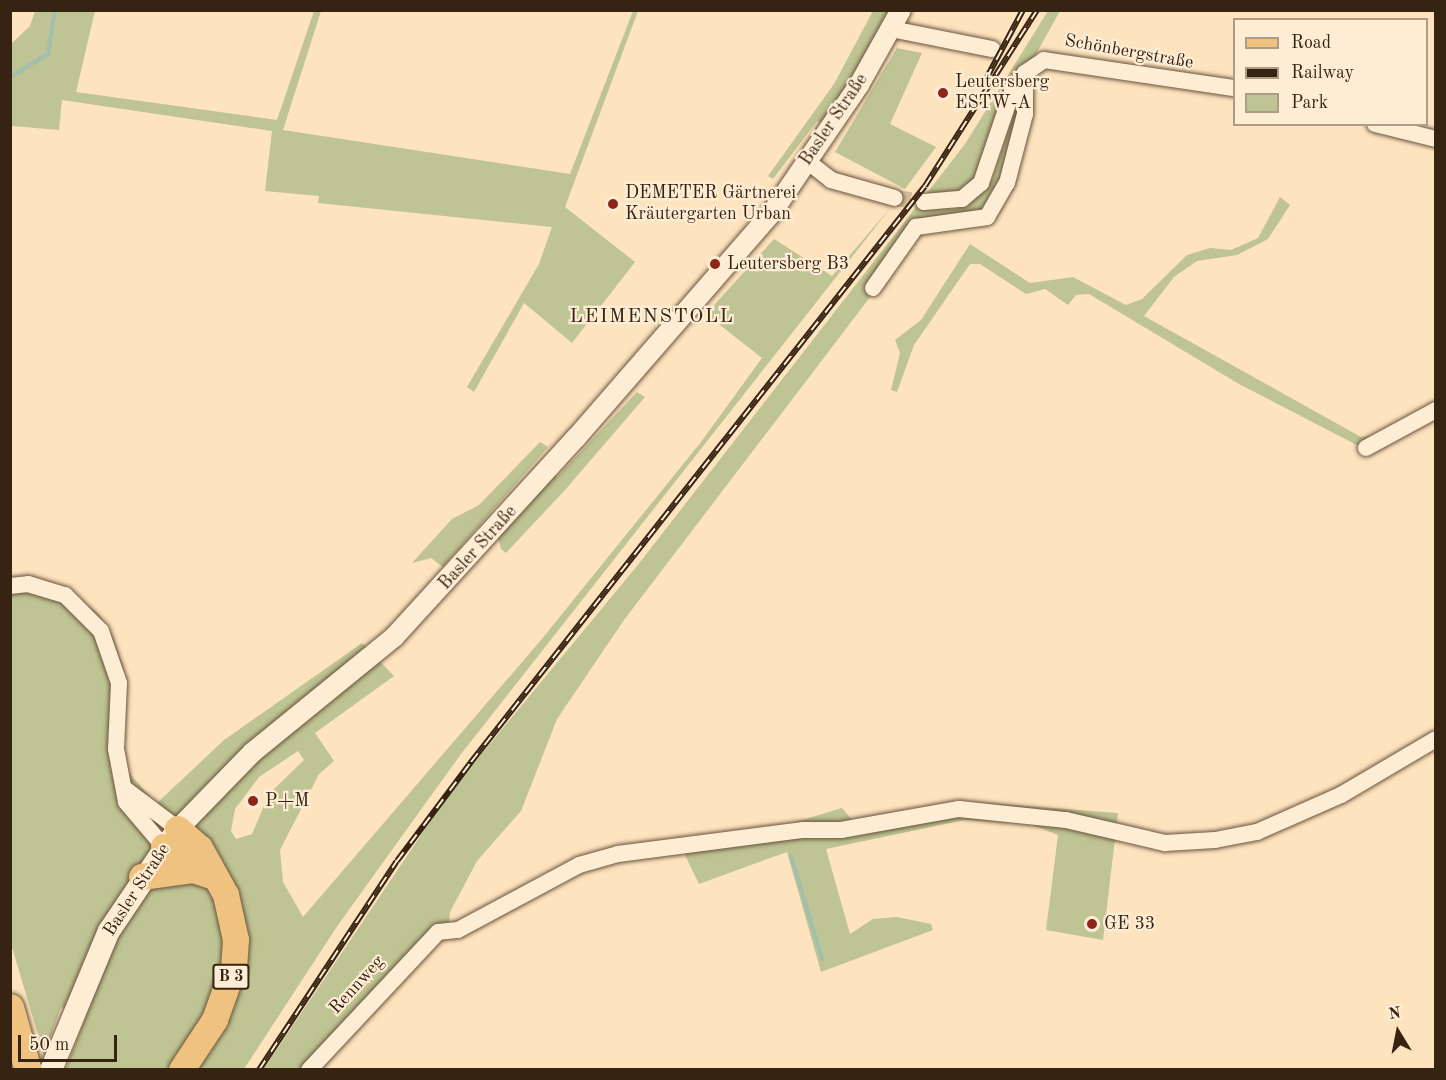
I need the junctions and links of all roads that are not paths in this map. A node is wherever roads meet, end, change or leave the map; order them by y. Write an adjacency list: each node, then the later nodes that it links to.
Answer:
1 (901, 10): 2 (street, Basler Straße)
2 (891, 29): 3 (street); 8 (street, Basler Straße)
3 (992, 49)
4 (1025, 72): 5 (street, Schönbergstraße); 10 (street); 11 (street)
5 (1233, 88)
6 (1383, 126): 7 (street)
7 (1436, 139)
8 (807, 161): 9 (street); 17 (street, Basler Straße)
9 (896, 198)
10 (924, 202)
11 (873, 288)
12 (1436, 410): 13 (street)
13 (1366, 448)
14 (10, 586): 16 (street)
15 (1436, 739): 24 (street, Rennweg)
16 (125, 789): 17 (street); 17 (street)
17 (171, 838): 18 (main road); 19 (main road, Basler Straße)
18 (204, 873): 19 (main road); 23 (main road, B 3)
19 (142, 877): 22 (main road, Basler Straße)
20 (10, 1007): 21 (highway)
21 (28, 1070)
22 (51, 1070)
23 (182, 1070)
24 (309, 1070)

